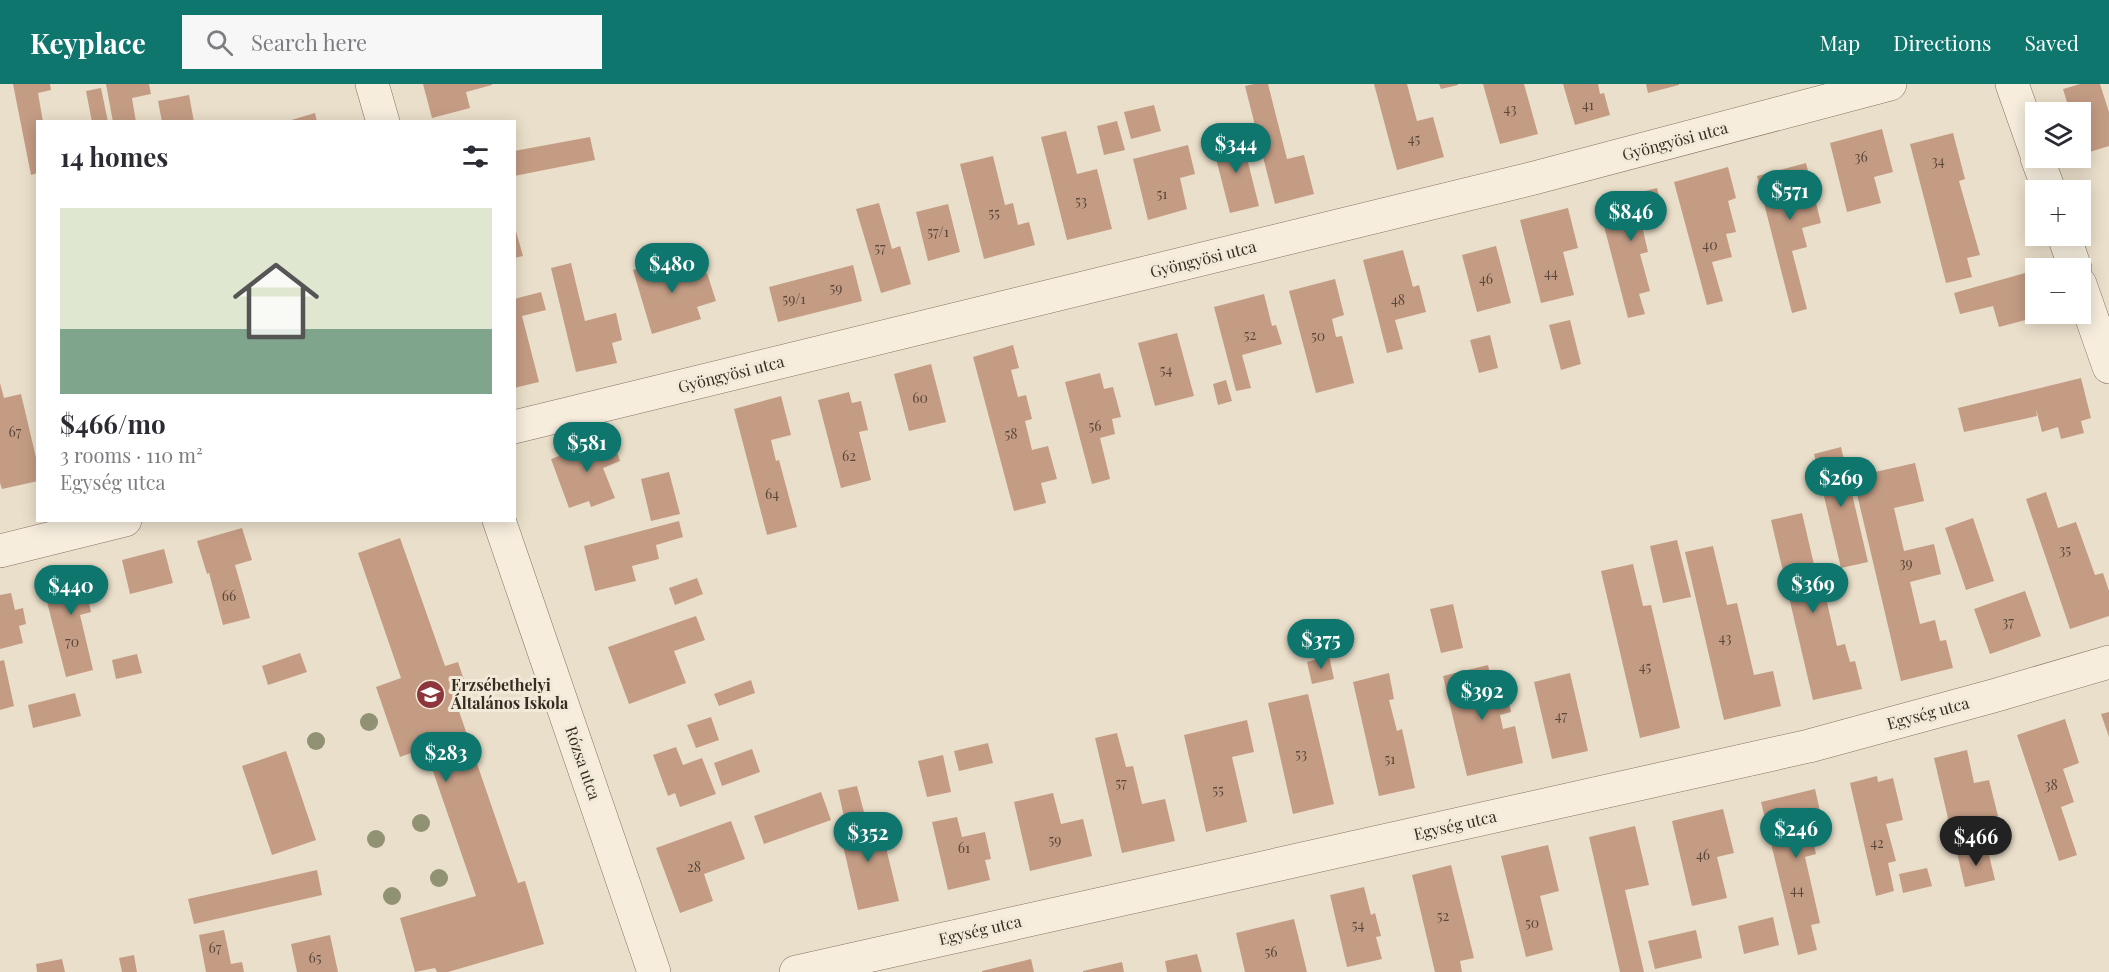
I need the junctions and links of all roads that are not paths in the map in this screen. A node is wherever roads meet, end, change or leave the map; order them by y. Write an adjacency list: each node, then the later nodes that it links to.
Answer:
1 (372, 84): 4 (street)
2 (1890, 84): 8 (street, Gyöngyösi utca)
3 (2012, 84): 5 (street)
4 (382, 120)
5 (2025, 121)
6 (2091, 315): 7 (street)
7 (2109, 367)
8 (516, 427)
9 (117, 522): 11 (street)
10 (500, 522): 13 (street, Rózsa utca)
11 (0, 551)
12 (2109, 662): 14 (street, Egység utca)
13 (654, 972)
14 (796, 972)

